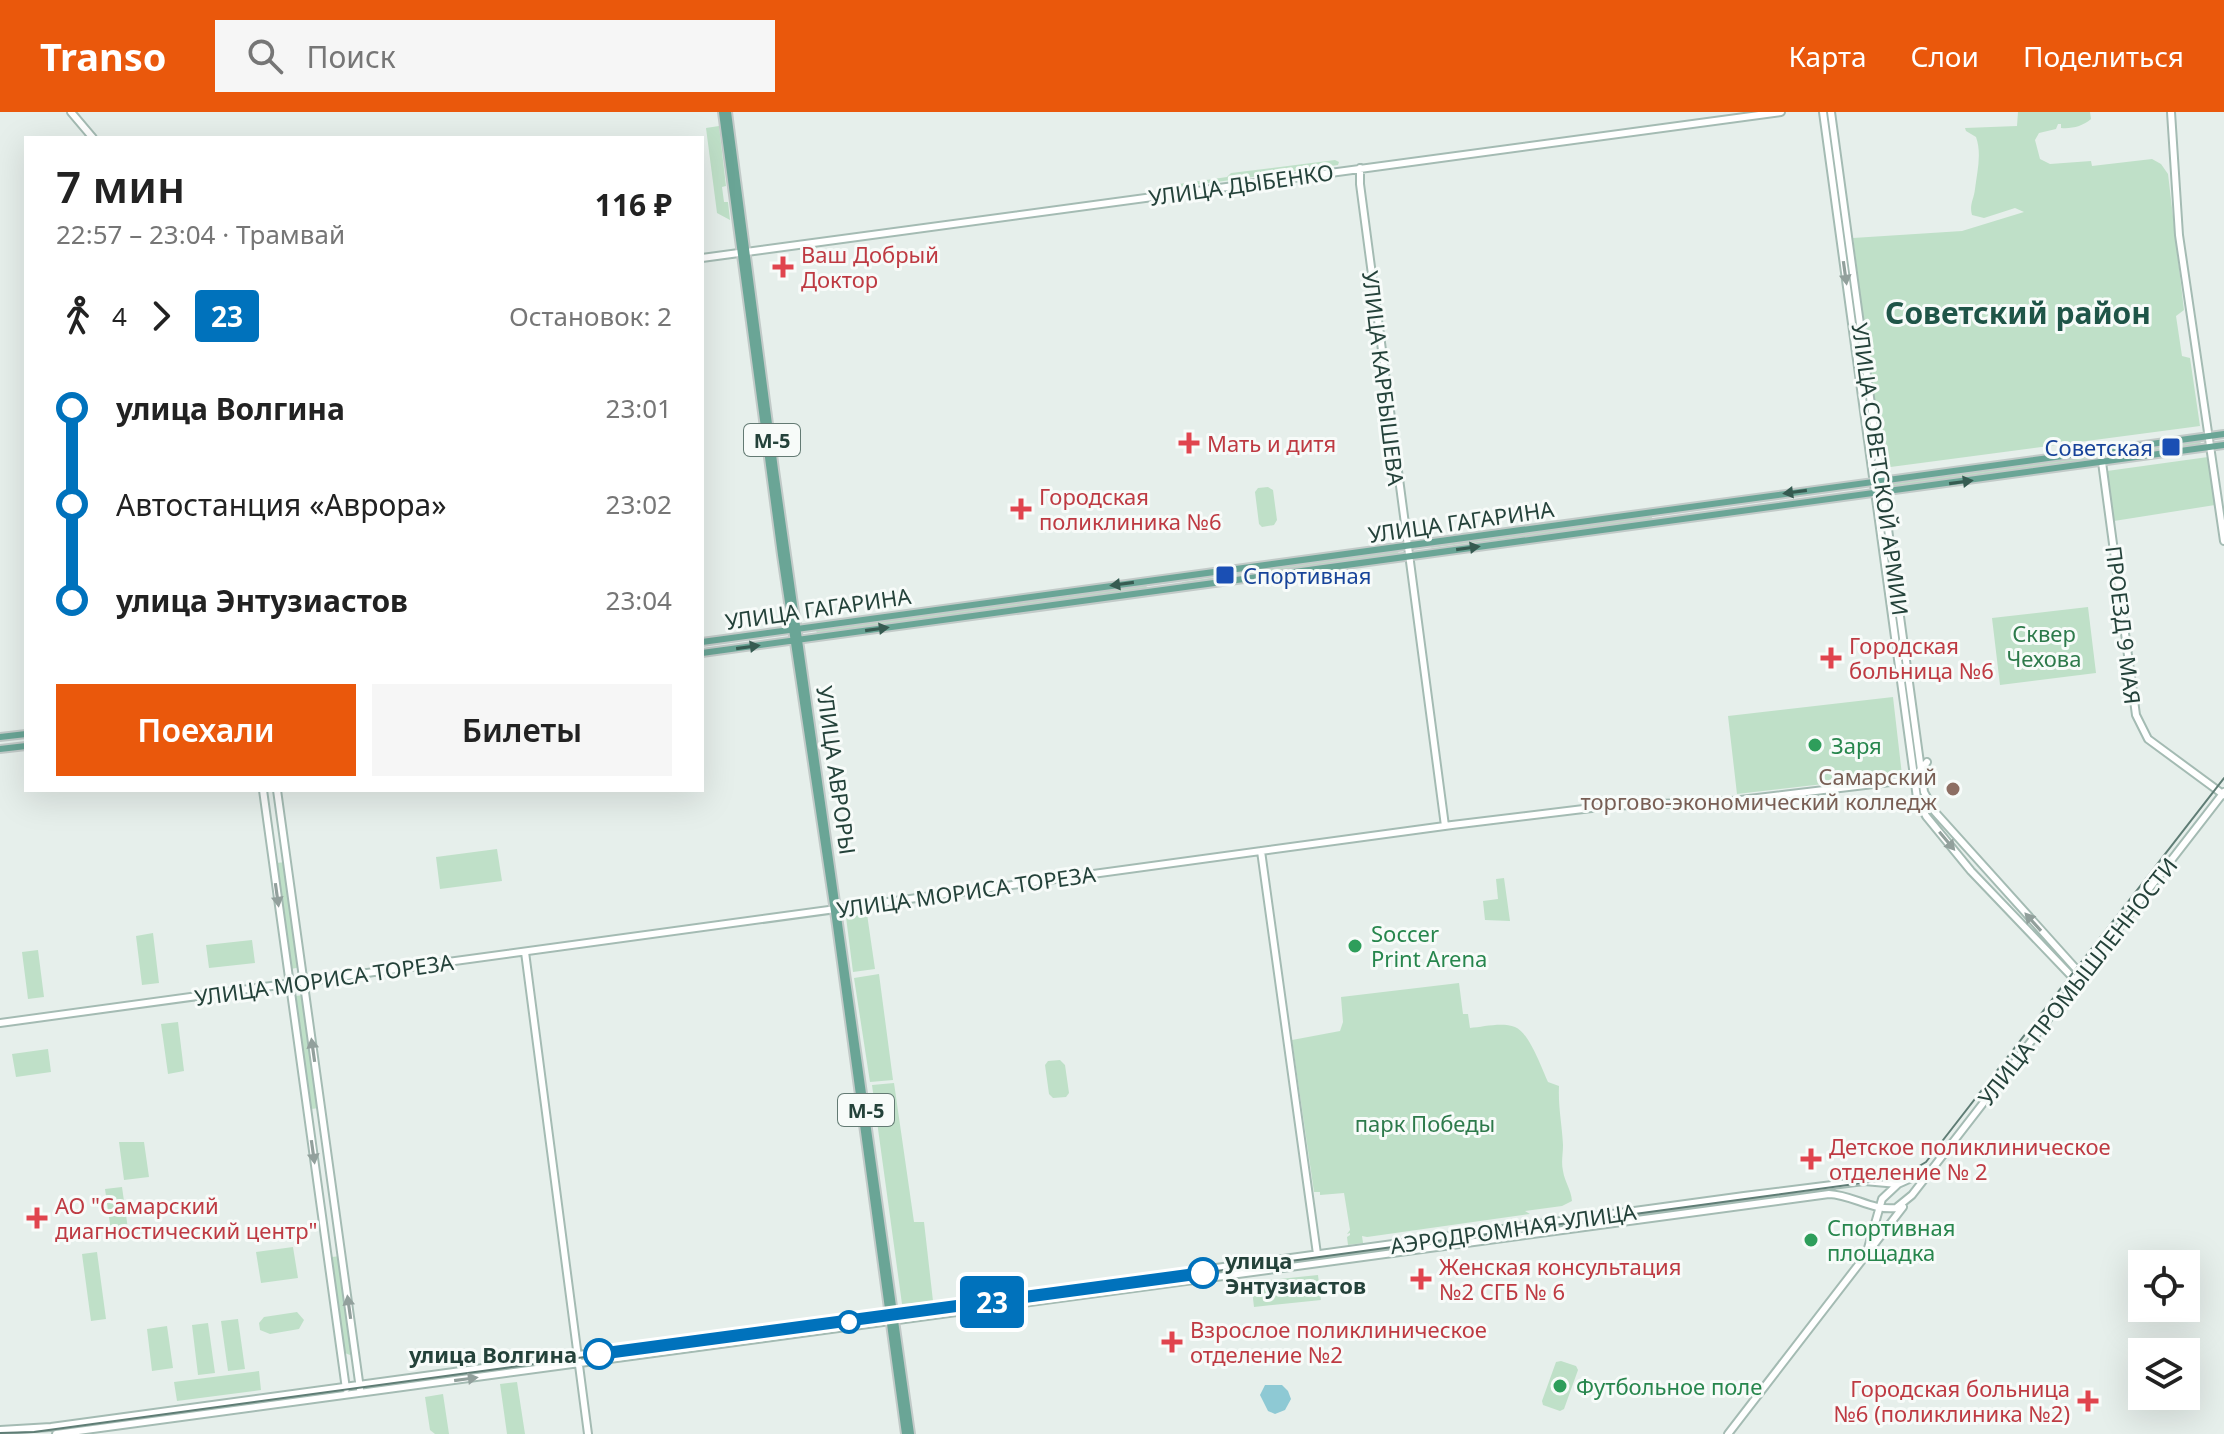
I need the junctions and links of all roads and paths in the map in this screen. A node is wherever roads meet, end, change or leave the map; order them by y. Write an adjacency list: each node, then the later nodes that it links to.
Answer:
1 (71, 112): 7 (main road)
2 (725, 112): 11 (main road, УЛИЦА АВРОРЫ / М-5)
3 (1781, 112): 8 (main road, УЛИЦА ДЫБЕНКО)
4 (1823, 112): 10 (main road, УЛИЦА СОВЕТСКОЙ АРМИИ)
5 (1831, 112): 9 (main road, УЛИЦА СОВЕТСКОЙ АРМИИ)
6 (2171, 112): 14 (main road)
7 (91, 136)
8 (1360, 168): 11 (main road, УЛИЦА ДЫБЕНКО); 26 (main road, УЛИЦА КАРБЫШЕВА)
9 (1850, 238): 10 (main road); 18 (main road, УЛИЦА СОВЕТСКОЙ АРМИИ)
10 (1840, 239): 19 (main road, УЛИЦА СОВЕТСКОЙ АРМИИ, one-way to 19)
11 (744, 252): 12 (main road, УЛИЦА ДЫБЕНКО); 32 (main road, УЛИЦА АВРОРЫ / М-5)
12 (704, 258)
13 (2224, 434): 14 (main road, УЛИЦА ГАГАРИНА)
14 (2208, 436): 16 (main road); 18 (main road, УЛИЦА ГАГАРИНА)
15 (2224, 445): 16 (main road, УЛИЦА ГАГАРИНА)
16 (2210, 447): 17 (main road, УЛИЦА ГАГАРИНА); 24 (main road)
17 (2102, 462): 21 (main road, УЛИЦА ГАГАРИНА, one-way to 17); 49 (main road, ПРОЕЗД 9 МАЯ)
18 (1882, 480): 19 (main road, УЛИЦА ГАГАРИНА); 21 (main road, УЛИЦА СОВЕТСКОЙ АРМИИ)
19 (1873, 481): 20 (main road, УЛИЦА ГАГАРИНА); 22 (main road, УЛИЦА СОВЕТСКОЙ АРМИИ)
20 (1842, 485): 23 (main road); 25 (main road, УЛИЦА ГАГАРИНА, one-way to 25)
21 (1884, 492): 22 (main road, УЛИЦА ГАГАРИНА); 31 (main road, УЛИЦА СОВЕТСКОЙ АРМИИ)
22 (1874, 493): 23 (main road, УЛИЦА ГАГАРИНА); 33 (main road, УЛИЦА СОВЕТСКОЙ АРМИИ)
23 (1843, 497): 27 (main road, УЛИЦА ГАГАРИНА, one-way to 23)
24 (2224, 541)
25 (1428, 543): 26 (main road, УЛИЦА ГАГАРИНА); 27 (main road)
26 (1407, 546): 28 (main road, УЛИЦА КАРБЫШЕВА); 29 (main road, УЛИЦА ГАГАРИНА)
27 (1429, 553): 28 (main road, УЛИЦА ГАГАРИНА)
28 (1408, 556): 30 (main road, УЛИЦА ГАГАРИНА); 50 (main road, УЛИЦА КАРБЫШЕВА)
29 (1169, 578): 30 (main road); 32 (main road, УЛИЦА ГАГАРИНА, one-way to 32)
30 (1171, 589): 34 (main road, УЛИЦА ГАГАРИНА, one-way to 30)
31 (1902, 629): 33 (main road); 37 (main road, УЛИЦА СОВЕТСКОЙ АРМИИ)
32 (795, 630): 34 (main road, УЛИЦА АВРОРЫ / М-5); 35 (main road, УЛИЦА ГАГАРИНА)
33 (1893, 631): 38 (main road, УЛИЦА СОВЕТСКОЙ АРМИИ)
34 (797, 640): 36 (main road, УЛИЦА ГАГАРИНА, one-way to 34); 56 (main road, УЛИЦА АВРОРЫ / М-5)
35 (704, 642)
36 (704, 653)
37 (1913, 708): 38 (main road); 44 (main road, УЛИЦА СОВЕТСКОЙ АРМИИ)
38 (1904, 709): 43 (main road, УЛИЦА СОВЕТСКОЙ АРМИИ)
39 (24, 734): 40 (main road)
40 (0, 737)
41 (24, 746): 42 (main road)
42 (0, 749)
43 (1910, 760): 44 (main road); 45 (main road, УЛИЦА СОВЕТСКОЙ АРМИИ)
44 (1922, 764): 45 (main road); 46 (main road, УЛИЦА СОВЕТСКОЙ АРМИИ)
45 (1911, 779): 46 (main road); 50 (main road, УЛИЦА МОРИСА ТОРЕЗА); 55 (main road, УЛИЦА СОВЕТСКОЙ АРМИИ, one-way to 55)
46 (1923, 785): 54 (main road, УЛИЦА СОВЕТСКОЙ АРМИИ)
47 (263, 792): 53 (main road)
48 (277, 792): 52 (main road)
49 (2223, 794): 58 (main road, УЛИЦА ПРОМЫШЛЕННОСТИ)
50 (1445, 826): 51 (main road, УЛИЦА МОРИСА ТОРЕЗА)
51 (1261, 851): 56 (main road, УЛИЦА МОРИСА ТОРЕЗА); 70 (main road)
52 (285, 853): 53 (main road); 60 (main road)
53 (272, 855): 62 (main road, one-way to 62)
54 (2006, 892): 55 (main road); 59 (main road, УЛИЦА СОВЕТСКОЙ АРМИИ, one-way to 54)
55 (1998, 899): 61 (main road, УЛИЦА СОВЕТСКОЙ АРМИИ)
56 (836, 909): 57 (main road, УЛИЦА МОРИСА ТОРЕЗА); 72 (main road, УЛИЦА АВРОРЫ / М-5)
57 (525, 952): 60 (main road, УЛИЦА МОРИСА ТОРЕЗА); 76 (main road)
58 (2091, 966): 59 (main road); 61 (main road, УЛИЦА ПРОМЫШЛЕННОСТИ)
59 (2074, 967): 61 (main road, УЛИЦА СОВЕТСКОЙ АРМИИ)
60 (304, 982): 62 (main road, УЛИЦА МОРИСА ТОРЕЗА); 74 (main road, one-way to 60)
61 (2078, 983): 64 (main road, УЛИЦА ПРОМЫШЛЕННОСТИ)
62 (290, 984): 63 (main road, УЛИЦА МОРИСА ТОРЕЗА); 75 (main road, one-way to 75)
63 (0, 1023)
64 (1930, 1169): 65 (main road, УЛИЦА ПРОМЫШЛЕННОСТИ); 67 (main road, УЛИЦА ПРОМЫШЛЕННОСТИ)
65 (1899, 1184): 66 (main road, УЛИЦА ПРОМЫШЛЕННОСТИ); 67 (main road); 70 (main road, АЭРОДРОМНАЯ УЛИЦА)
66 (1886, 1195): 68 (main road); 69 (main road, УЛИЦА ПРОМЫШЛЕННОСТИ)
67 (1912, 1195): 68 (main road, УЛИЦА ПРОМЫШЛЕННОСТИ)
68 (1902, 1205): 69 (main road); 71 (main road)
69 (1879, 1208): 71 (main road); 73 (main road, АЭРОДРОМНАЯ УЛИЦА)
70 (1317, 1254): 72 (main road, АЭРОДРОМНАЯ УЛИЦА)
71 (1865, 1256): 88 (main road)
72 (890, 1313): 73 (main road, УЛИЦА АВРОРЫ / М-5); 76 (main road, АЭРОДРОМНАЯ УЛИЦА)
73 (892, 1322): 77 (main road, АЭРОДРОМНАЯ УЛИЦА); 86 (main road, УЛИЦА АВРОРЫ / М-5); 87 (main road, УЛИЦА АВРОРЫ / М-5)
74 (355, 1352): 75 (main road); 78 (main road)
75 (342, 1355): 79 (main road)
76 (578, 1355): 77 (main road); 78 (main road, АЭРОДРОМНАЯ УЛИЦА)
77 (579, 1364): 80 (main road, АЭРОДРОМНАЯ УЛИЦА, one-way to 77); 85 (main road)
78 (360, 1384): 79 (main road, АЭРОДРОМНАЯ УЛИЦА); 80 (main road)
79 (346, 1386): 81 (main road); 83 (main road, АЭРОДРОМНАЯ УЛИЦА)
80 (361, 1393): 81 (main road, АЭРОДРОМНАЯ УЛИЦА)
81 (347, 1395): 84 (main road, АЭРОДРОМНАЯ УЛИЦА)
82 (0, 1430): 83 (main road, АЭРОДРОМНАЯ УЛИЦА)
83 (34, 1432)
84 (56, 1434)
85 (588, 1434)
86 (905, 1434)
87 (911, 1434)
88 (1728, 1434)

